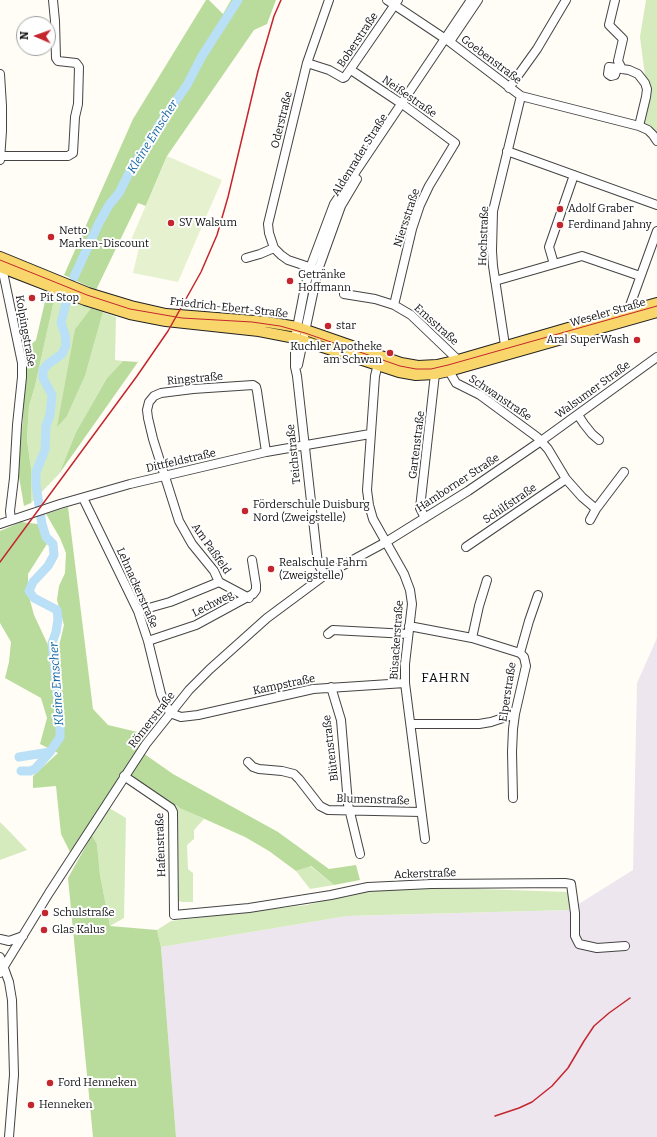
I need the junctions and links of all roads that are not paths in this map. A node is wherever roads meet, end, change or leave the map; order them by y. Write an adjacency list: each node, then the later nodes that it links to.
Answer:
1 (53, 0): 20 (street)
2 (329, 0): 10 (street, Oderstraße)
3 (387, 0): 8 (street, Goebenstraße)
4 (471, 0): 9 (street, Aldenrader Straße)
5 (478, 0): 9 (street, Aldenrader Straße)
6 (566, 0): 13 (street)
7 (615, 0): 16 (street)
8 (396, 3): 9 (street, Goebenstraße); 11 (street, Boberstraße)
9 (447, 41): 13 (street, Goebenstraße); 15 (street, Aldenrader Straße)
10 (307, 63): 11 (street, Boberstraße); 25 (street, Oderstraße)
11 (351, 70): 15 (street, Neißestraße)
12 (0, 74): 20 (street)
13 (509, 88): 14 (street, Goebenstraße)
14 (521, 96): 16 (street, Goebenstraße); 19 (street, Hochstraße)
15 (403, 105): 18 (street, Neißestraße); 31 (street, Aldenrader Straße)
16 (640, 126): 17 (street, Goebenstraße)
17 (657, 141)
18 (454, 143): 37 (street, Niersstraße)
19 (507, 151): 22 (street); 33 (street, Hochstraße)
20 (0, 156): 21 (street)
21 (0, 160)
22 (574, 175): 23 (street); 28 (street)
23 (657, 205)
24 (657, 231): 32 (street)
25 (274, 248): 27 (street); 31 (street)
26 (0, 257): 30 (main road, Friedrich-Ebert-Straße)
27 (246, 258)
28 (554, 264): 32 (street); 33 (street)
29 (2, 267): 30 (main road, Friedrich-Ebert-Straße); 34 (street, Kolpingstraße)
30 (13, 267): 34 (street, Kolpingstraße); 40 (main road, Friedrich-Ebert-Straße)
31 (314, 269): 40 (street, Aldenrader Straße)
32 (640, 276): 38 (street)
33 (495, 281): 41 (street, Hochstraße)
34 (6, 289): 59 (street, Kolpingstraße)
35 (344, 294): 37 (street, Emsstraße)
36 (657, 303): 38 (main road, Weseler Straße)
37 (394, 305): 44 (street, Emsstraße)
38 (628, 311): 41 (main road, Weseler Straße)
39 (657, 312): 41 (main road, Weseler Straße)
40 (301, 334): 43 (main road, Friedrich-Ebert-Straße); 51 (street, Teichstraße)
41 (505, 350): 44 (main road, Weseler Straße)
42 (657, 357): 47 (street, Walsumer Straße)
43 (379, 360): 44 (main road, Friedrich-Ebert-Straße); 46 (main road, Friedrich-Ebert-Straße); 48 (street, Büsackerstraße)
44 (459, 364): 45 (main road, Weseler Straße)
45 (449, 371): 46 (main road, Friedrich-Ebert-Straße); 50 (street, Schwanstraße)
46 (435, 374): 58 (street, Gartenstraße)
47 (578, 415): 49 (street); 50 (street, Walsumer Straße)
48 (370, 434): 51 (street, Dittfeldstraße); 62 (street, Büsackerstraße)
49 (599, 440)
50 (541, 441): 55 (street, Schwanstraße); 58 (street, Hamborner Straße)
51 (304, 445): 52 (street, Dittfeldstraße); 65 (street, Teichstraße)
52 (266, 452): 54 (street, Dittfeldstraße); 54 (street, Ringstraße)
53 (624, 472): 57 (street)
54 (165, 476): 56 (street, Dittfeldstraße); 67 (street, Am Paßfeld)
55 (566, 479): 57 (street, Schwanstraße); 63 (street, Schilfstraße)
56 (83, 498): 59 (street, Dittfeldstraße); 70 (street, Lehnackerstraße)
57 (596, 508): 60 (street)
58 (425, 518): 62 (street, Hamborner Straße)
59 (11, 520): 61 (street, Dittfeldstraße)
60 (590, 520)
61 (0, 524)
62 (386, 542): 65 (street, Römerstraße); 71 (street, Büsackerstraße)
63 (466, 547)
64 (252, 560): 69 (street, Lechweg)
65 (325, 575): 78 (street, Römerstraße)
66 (487, 580): 73 (street)
67 (219, 582): 69 (street, Am Paßfeld); 70 (street)
68 (538, 595): 75 (street, Elperstraße)
69 (249, 598): 74 (street, Lechweg)
70 (138, 611): 74 (street, Lehnackerstraße)
71 (408, 630): 72 (street); 73 (street); 76 (street, Büsackerstraße)
72 (328, 634)
73 (472, 638): 75 (street)
74 (148, 641): 78 (street, Lehnackerstraße)
75 (520, 653): 79 (street, Elperstraße)
76 (405, 683): 77 (street, Kampstraße); 80 (street, Büsackerstraße)
77 (331, 687): 78 (street, Kampstraße); 84 (street, Blütenstraße)
78 (170, 713): 82 (street, Römerstraße)
79 (515, 714): 80 (street); 83 (street, Elperstraße)
80 (410, 724): 85 (street, Büsackerstraße)
81 (248, 762): 84 (street, Blumenstraße)
82 (124, 776): 88 (street, Hafenstraße); 89 (street, Römerstraße)
83 (513, 798)
84 (349, 810): 85 (street, Blumenstraße); 87 (street, Blütenstraße)
85 (422, 812): 86 (street, Büsackerstraße)
86 (425, 839)
87 (360, 854)
88 (174, 915): 91 (street, Ackerstraße)
89 (23, 936): 90 (street); 93 (street, Römerstraße)
90 (0, 939)
91 (625, 946)
92 (0, 958): 93 (street)
93 (2, 970): 94 (street)
94 (9, 1137)

